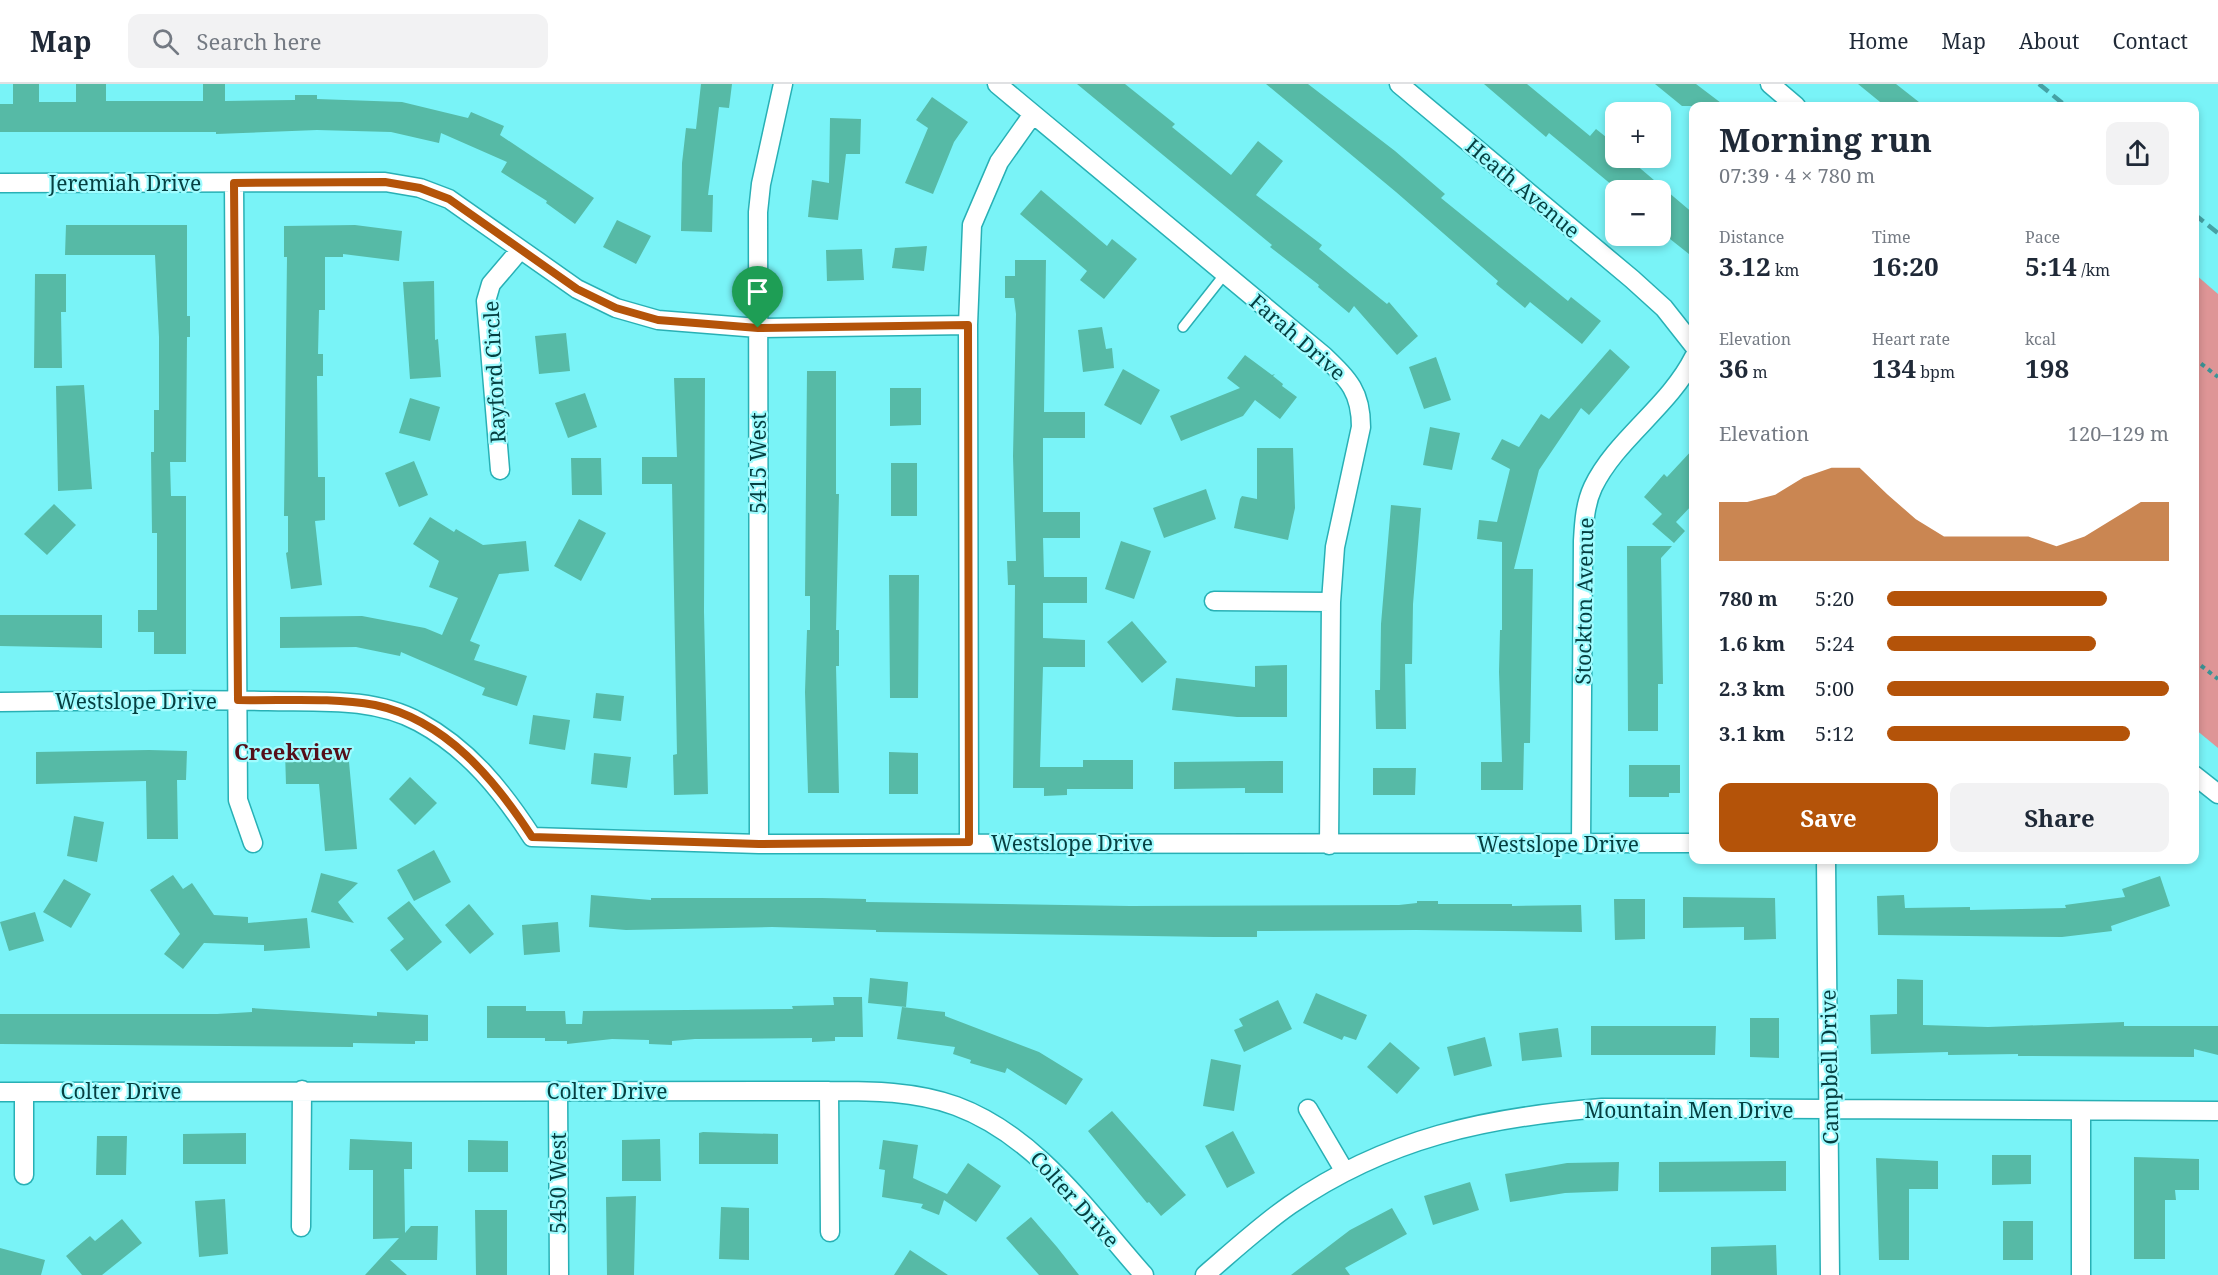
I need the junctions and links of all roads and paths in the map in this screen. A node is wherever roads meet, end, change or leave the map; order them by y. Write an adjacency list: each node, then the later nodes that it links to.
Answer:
1 (783, 84): 13 (street, 5415 West)
2 (997, 84): 6 (street, Farah Drive)
3 (1399, 84): 14 (street, Heath Avenue)
4 (1770, 84): 5 (street)
5 (1792, 102)
6 (1033, 114): 10 (street, Farah Drive); 11 (street)
7 (0, 183): 8 (street, Jeremiah Drive)
8 (234, 183): 9 (street, Jeremiah Drive); 23 (street)
9 (520, 250): 13 (street, Jeremiah Drive); 18 (street, Rayford Circle)
10 (1224, 274): 12 (lane); 20 (street, Farah Drive)
11 (968, 325): 13 (street, Jeremiah Drive); 27 (street)
12 (1184, 327)
13 (758, 328): 30 (street, 5415 West)
14 (1689, 340)
15 (2199, 362): 17 (path)
16 (1689, 367): 31 (street, Stockton Avenue)
17 (2218, 377)
18 (500, 470)
19 (1214, 601): 20 (street)
20 (1331, 602): 32 (street, Farah Drive)
21 (2199, 664): 22 (path)
22 (2218, 679)
23 (238, 700): 24 (street, Westslope Drive); 28 (street); 30 (street, Westslope Drive)
24 (0, 702)
25 (2199, 782): 26 (street)
26 (2218, 794)
27 (969, 842): 30 (street, Westslope Drive); 32 (street, Westslope Drive)
28 (253, 843)
29 (1689, 843): 31 (street, Westslope Drive)
30 (759, 844)
31 (1581, 844): 32 (street, Westslope Drive)
32 (1329, 845)
33 (1826, 864): 40 (street, Campbell Drive)
34 (302, 1090): 36 (street, Colter Drive); 38 (street, Colter Drive); 45 (street)
35 (829, 1090): 36 (street, Colter Drive); 46 (street); 48 (street, Colter Drive)
36 (558, 1091): 47 (street, 5450 West)
37 (0, 1092): 38 (street, Colter Drive)
38 (24, 1092): 44 (street)
39 (1308, 1108): 43 (street)
40 (1830, 1109): 41 (street, Mountain Men Drive); 43 (street, Mountain Men Drive); 50 (street, Campbell Drive)
41 (2081, 1111): 42 (street, Mountain Men Drive); 51 (street)
42 (2218, 1111)
43 (1345, 1172): 49 (street, Mountain Men Drive)
44 (24, 1175)
45 (301, 1227)
46 (830, 1232)
47 (559, 1275)
48 (1144, 1275)
49 (1205, 1275)
50 (1830, 1275)
51 (2081, 1275)

